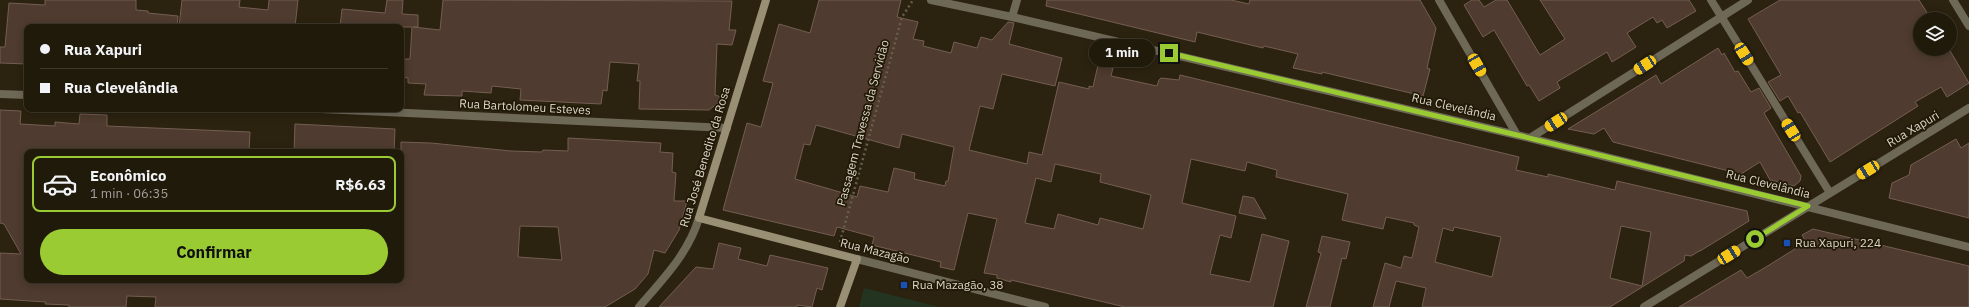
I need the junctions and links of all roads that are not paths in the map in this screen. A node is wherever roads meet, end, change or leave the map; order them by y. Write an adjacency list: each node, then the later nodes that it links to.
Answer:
1 (766, 0): 15 (street, Rua José Benedito da Rosa)
2 (931, 0): 9 (street, Rua Clevelândia)
3 (1017, 0): 9 (street)
4 (1439, 0): 16 (street)
5 (1711, 0): 8 (street)
6 (1748, 0): 8 (street)
7 (1953, 0): 10 (street)
8 (1721, 16): 17 (street); 18 (street)
9 (1012, 17): 16 (street, Rua Clevelândia)
10 (1969, 26)
11 (0, 94): 12 (street)
12 (24, 95)
13 (1969, 108): 18 (street, Rua Xapuri)
14 (385, 112): 15 (street, Rua Bartolomeu Esteves)
15 (727, 128): 20 (street, Rua José Benedito da Rosa)
16 (1517, 135): 17 (street, Rua Clevelândia)
17 (1530, 138): 19 (street, Rua Clevelândia)
18 (1830, 193): 19 (street, Rua Xapuri)
19 (1808, 206): 21 (street, Rua Clevelândia); 26 (street, Rua Xapuri)
20 (699, 218): 22 (street, Rua Mazagão); 23 (street, Rua José Benedito da Rosa)
21 (1969, 246)
22 (857, 259): 24 (street); 25 (street, Rua Mazagão)
23 (639, 307)
24 (840, 307)
25 (1045, 307)
26 (1644, 307)

